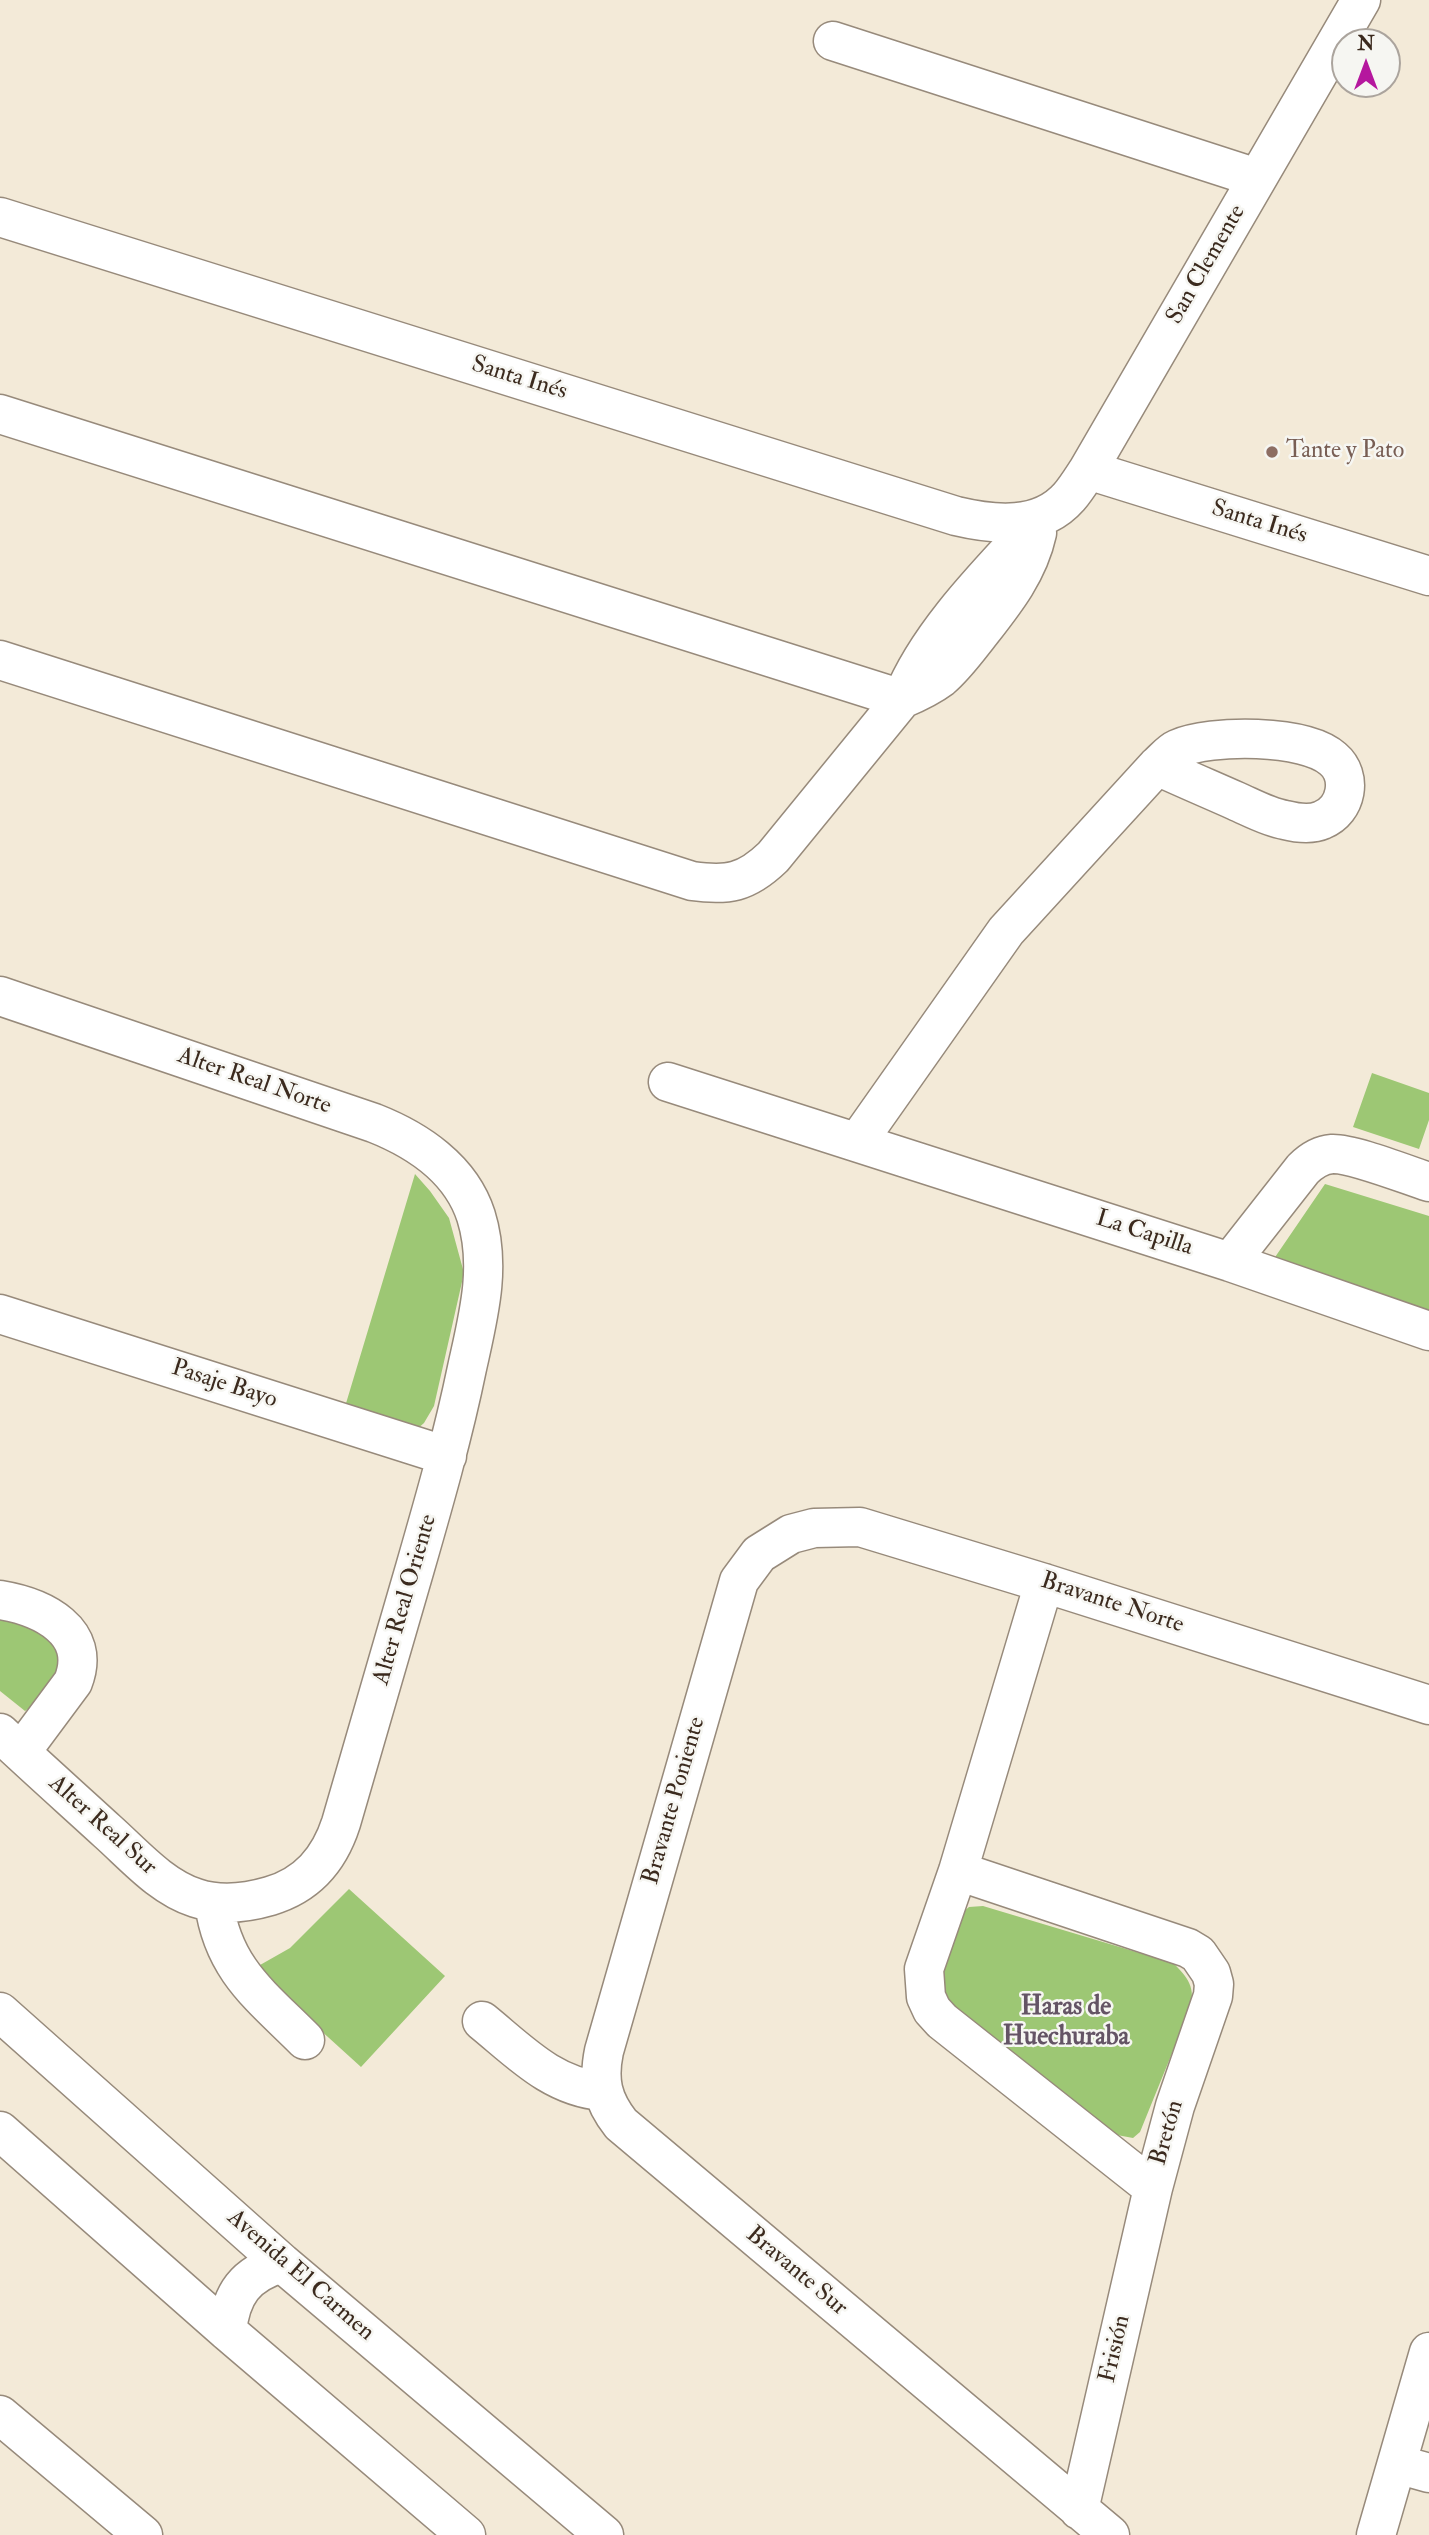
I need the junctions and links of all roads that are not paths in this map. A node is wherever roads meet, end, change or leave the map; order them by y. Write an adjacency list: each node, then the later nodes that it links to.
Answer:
1 (1361, 0): 3 (street, San Clemente)
2 (833, 41): 3 (street)
3 (1257, 178): 6 (street, San Clemente)
4 (0, 217): 7 (street, Santa Inés)
5 (0, 414): 10 (street)
6 (1088, 470): 7 (street, San Clemente); 8 (street, Santa Inés)
7 (1040, 518): 10 (street)
8 (1429, 576)
9 (0, 660): 10 (street)
10 (902, 699)
11 (1157, 766): 14 (street)
12 (0, 996): 16 (street, Alter Real Norte)
13 (668, 1082): 14 (street, La Capilla)
14 (858, 1141): 17 (street, La Capilla)
15 (1429, 1182): 17 (street)
16 (475, 1214): 20 (street, Alter Real Oriente)
17 (1230, 1262): 19 (street, La Capilla)
18 (0, 1314): 20 (street, Pasaje Bayo)
19 (1429, 1331)
20 (447, 1456): 27 (street, Alter Real Oriente)
21 (792, 1534): 22 (street, Bravante Norte); 31 (street, Bravante Poniente)
22 (1044, 1583): 24 (street, Bravante Norte); 26 (street, Bretón)
23 (0, 1600): 25 (street)
24 (1429, 1705)
25 (10, 1743): 27 (street, Alter Real Sur)
26 (958, 1871): 33 (street, Bretón); 33 (street, Bretón)
27 (214, 1903): 30 (street)
28 (0, 2012): 34 (street, Avenida El Carmen)
29 (482, 2021): 31 (street)
30 (305, 2040)
31 (602, 2091): 39 (street, Bravante Sur)
32 (0, 2131): 35 (street)
33 (1153, 2188): 39 (street, Frisión)
34 (282, 2263): 35 (street); 43 (street, Avenida El Carmen)
35 (227, 2331): 42 (street)
36 (1429, 2352): 38 (street)
37 (0, 2415): 40 (street)
38 (1413, 2469): 45 (street)
39 (1079, 2510): 44 (street, Bravante Sur)
40 (108, 2522): 41 (street)
41 (143, 2535)
42 (466, 2535)
43 (604, 2535)
44 (1110, 2535)
45 (1376, 2535)

